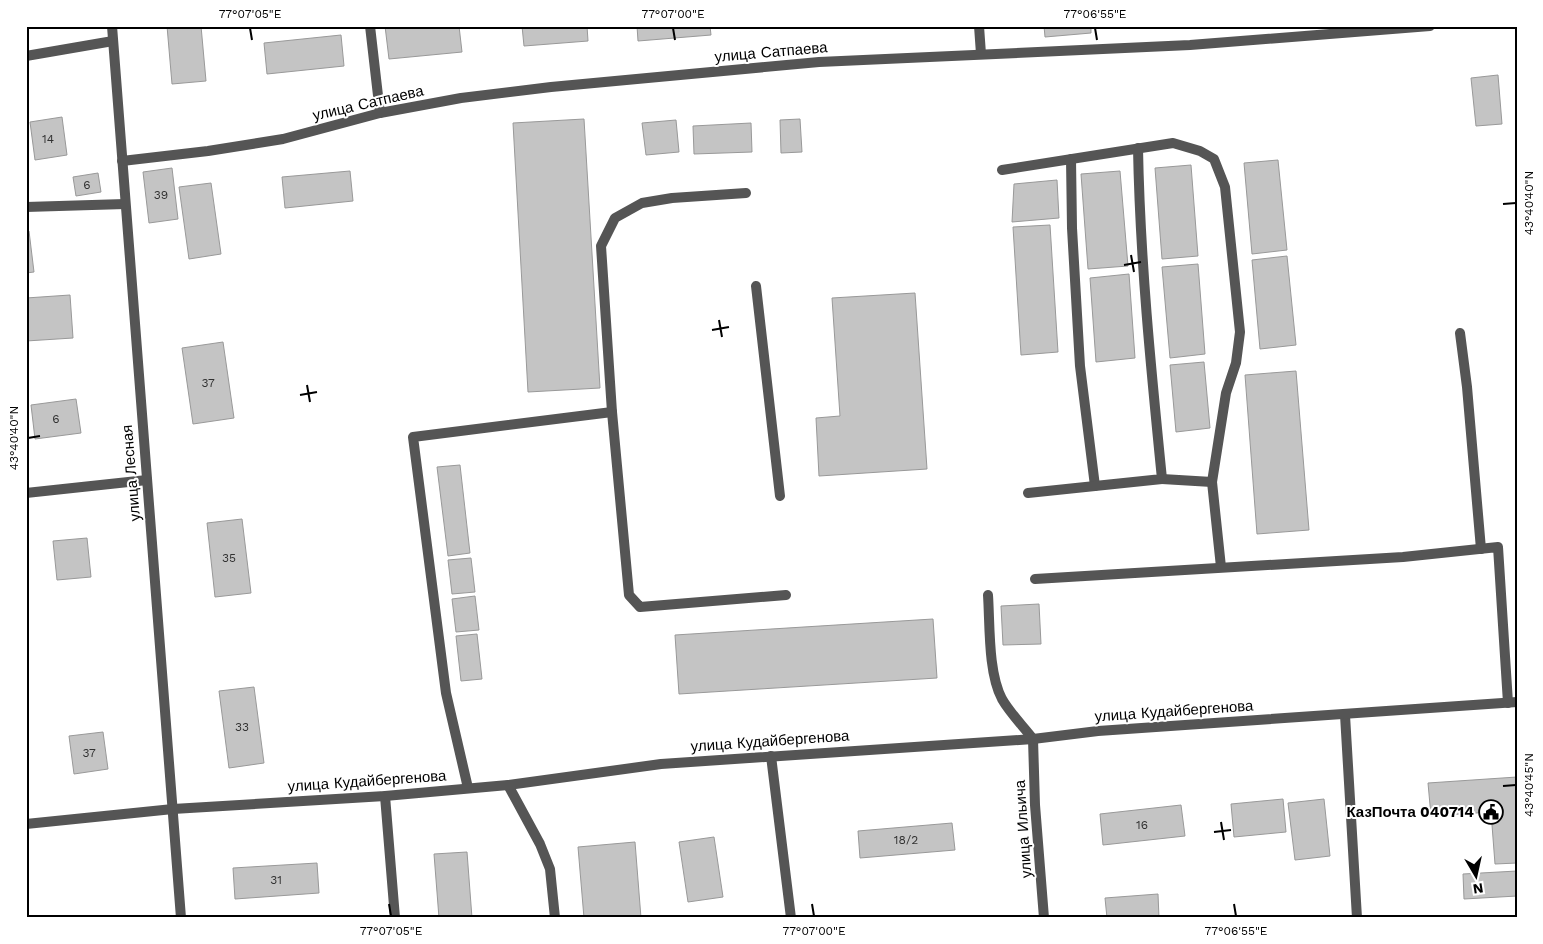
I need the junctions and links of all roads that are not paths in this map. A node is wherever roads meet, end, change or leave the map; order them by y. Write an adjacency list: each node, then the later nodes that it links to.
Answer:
1 (112, 26): 5 (street, улица Лесная)
2 (370, 26): 8 (street)
3 (979, 26): 6 (street)
4 (1430, 26): 6 (street, улица Сатпаева)
5 (113, 41): 7 (street); 11 (street, улица Лесная)
6 (982, 54): 8 (street, улица Сатпаева)
7 (26, 56)
8 (380, 113): 11 (street, улица Сатпаева)
9 (1138, 148): 10 (street); 19 (street); 21 (street)
10 (1071, 159): 12 (street); 22 (street)
11 (122, 161): 14 (street, улица Лесная)
12 (1002, 170)
13 (746, 193): 18 (street)
14 (125, 204): 15 (street); 20 (street, улица Лесная)
15 (26, 207)
16 (756, 286): 25 (street)
17 (1460, 333): 26 (street)
18 (612, 412): 30 (street); 36 (street)
19 (1162, 479): 21 (street); 22 (street)
20 (147, 480): 23 (street); 38 (street, улица Лесная)
21 (1212, 482): 27 (street)
22 (1095, 486): 24 (street)
23 (26, 493)
24 (1028, 493)
25 (780, 496)
26 (1481, 549): 27 (street); 31 (street)
27 (1221, 566): 28 (street)
28 (1035, 579)
29 (988, 595): 33 (street)
30 (786, 596)
31 (1512, 703): 32 (street, улица Кудайбергенова)
32 (1345, 714): 33 (street, улица Кудайбергенова); 45 (street)
33 (1033, 739): 34 (street, улица Кудайбергенова); 44 (street, улица Ильича)
34 (771, 756): 35 (street, улица Кудайбергенова); 43 (street)
35 (508, 785): 36 (street, улица Кудайбергенова); 42 (street)
36 (468, 788): 37 (street, улица Кудайбергенова)
37 (386, 796): 38 (street, улица Кудайбергенова); 41 (street)
38 (173, 809): 39 (street, улица Кудайбергенова); 40 (street, улица Лесная)
39 (26, 824)
40 (181, 918)
41 (395, 918)
42 (555, 918)
43 (791, 918)
44 (1044, 918)
45 (1357, 918)

